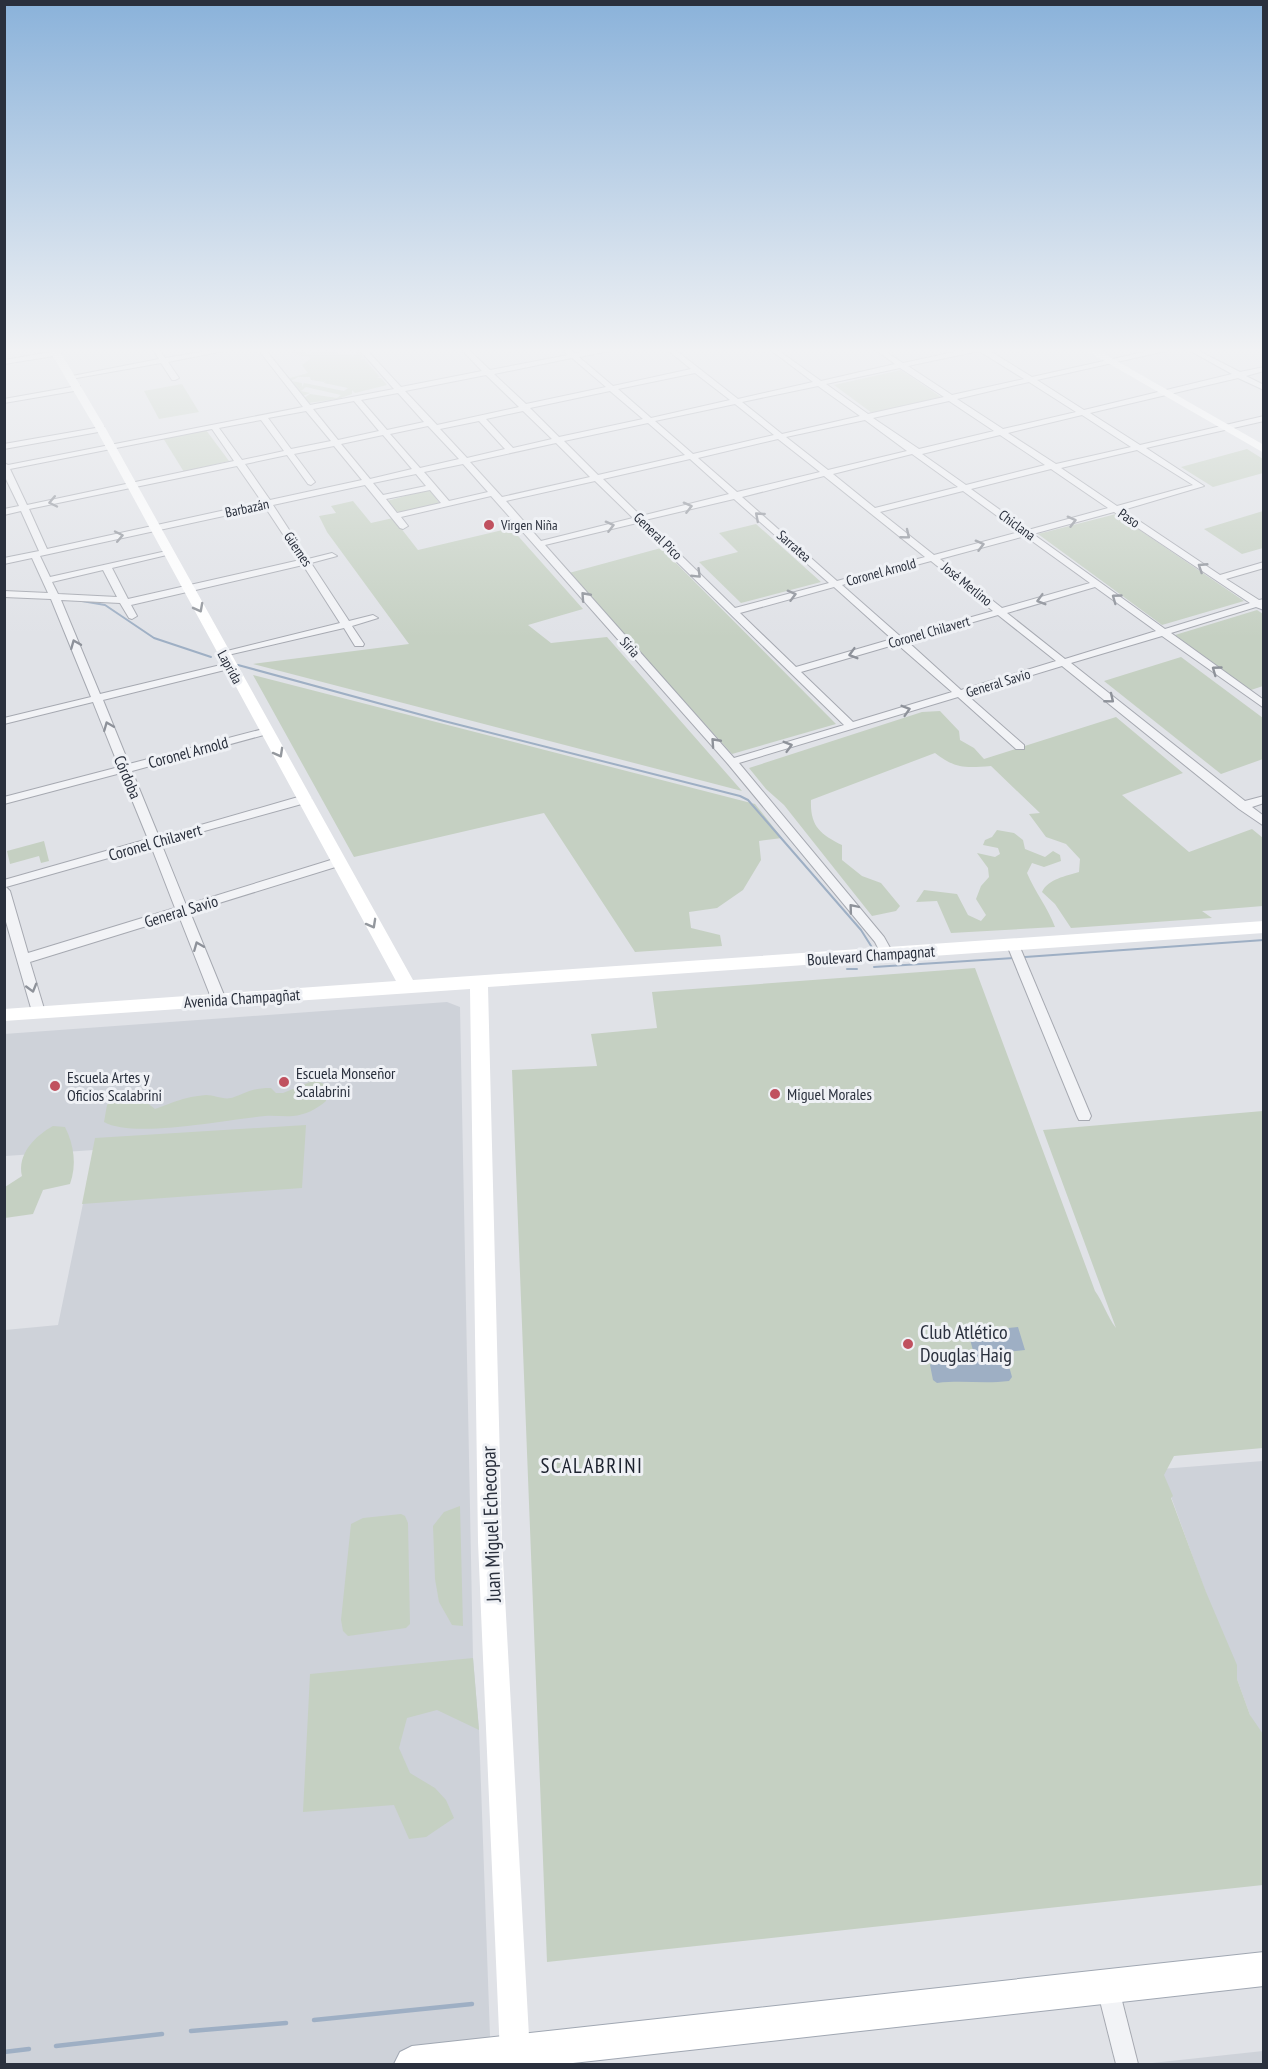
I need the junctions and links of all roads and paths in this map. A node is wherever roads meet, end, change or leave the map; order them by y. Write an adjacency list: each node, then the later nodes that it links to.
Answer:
1 (122, 445): 19 (street)
2 (227, 445): 26 (street, Güemes)
3 (283, 445): 22 (street)
4 (326, 445): 22 (street)
5 (335, 445): 33 (street)
6 (397, 445): 29 (street)
7 (450, 445): 25 (street, Siria)
8 (505, 445): 21 (street)
9 (539, 445): 21 (street, Barbazán)
10 (564, 445): 31 (street, General Pico)
11 (679, 445): 24 (street, Sarratea)
12 (743, 445): 24 (street)
13 (792, 445): 30 (street, José Merlino)
14 (907, 445): 23 (street, Chiclana)
15 (949, 445): 23 (street)
16 (1021, 445): 27 (street, Paso)
17 (1134, 445): 20 (street)
18 (1153, 445): 20 (street)
19 (110, 447): 28 (street); 34 (street, Laprida)
20 (1139, 448): 27 (street); 44 (street, Coronel Arnold)
21 (511, 451): 25 (street, Barbazán)
22 (289, 452): 26 (street); 32 (street)
23 (917, 452): 30 (street); 36 (street, Chiclana)
24 (692, 456): 31 (street); 37 (street, Sarratea)
25 (465, 461): 29 (street, Barbazán); 38 (street, Siria)
26 (239, 463): 34 (street); 40 (street, Güemes)
27 (1054, 466): 36 (street); 44 (street, Paso)
28 (5, 467): 42 (street, Córdoba)
29 (419, 471): 33 (street, Barbazán); 35 (street)
30 (827, 473): 37 (street); 43 (street, José Merlino)
31 (597, 478): 38 (street); 47 (street, General Pico)
32 (311, 482)
33 (367, 482): 39 (street); 40 (street, Barbazán)
34 (131, 485): 42 (street, one-way to 42); 49 (street, Laprida)
35 (433, 487): 39 (street); 41 (street)
36 (966, 487): 43 (street); 50 (street, Chiclana)
37 (736, 495): 47 (street, one-way to 37); 62 (street, Sarratea, one-way to 37)
38 (497, 497): 41 (street); 51 (street, Siria)
39 (380, 498): 46 (street)
40 (268, 504): 49 (street, Barbazán); 57 (street, Güemes)
41 (447, 504): 46 (street)
42 (23, 508): 45 (street); 53 (street, Córdoba)
43 (876, 510): 55 (street, José Merlino, one-way to 55)
44 (1116, 510): 50 (street, Coronel Arnold, one-way to 44); 60 (street, Paso, one-way to 44)
45 (4, 512)
46 (395, 516): 48 (street)
47 (640, 519): 51 (street, one-way to 47); 69 (street, General Pico, one-way to 69)
48 (403, 526)
49 (154, 529): 52 (street, Laprida); 53 (street, Barbazán, one-way to 49)
50 (1028, 533): 55 (street, Coronel Arnold, one-way to 50); 63 (street, Chiclana)
51 (539, 544): 89 (street, Siria, one-way to 51)
52 (168, 552): 59 (street); 64 (street, Laprida)
53 (39, 554): 56 (street, Barbazán); 61 (street, Córdoba)
54 (332, 556): 57 (street)
55 (934, 557): 62 (street, Coronel Arnold); 70 (street, José Merlino)
56 (4, 561)
57 (307, 562): 64 (street); 73 (street, Güemes)
58 (1263, 564): 60 (street)
59 (106, 566): 61 (street); 67 (street)
60 (1219, 578): 68 (street, Paso)
61 (47, 580): 66 (street, Córdoba)
62 (836, 584): 69 (street, Coronel Arnold, one-way to 62); 75 (street, Sarratea)
63 (1097, 584): 70 (street, Coronel Chilavert, one-way to 70); 74 (street, Chiclana, one-way to 63)
64 (189, 589): 67 (street); 77 (street, Laprida, one-way to 77)
65 (4, 594): 66 (street)
66 (53, 595): 67 (street); 83 (street, Córdoba, one-way to 66)
67 (124, 601): 71 (street)
68 (1261, 605): 74 (street, General Savio)
69 (735, 611): 79 (street, General Pico)
70 (1001, 611): 75 (street, Coronel Chilavert); 78 (street, José Merlino)
71 (132, 616)
72 (373, 618): 73 (street)
73 (346, 624): 76 (street, Güemes); 77 (street)
74 (1164, 632): 78 (street, General Savio); 82 (street, Chiclana, one-way to 74)
75 (901, 640): 79 (street, Coronel Chilavert, one-way to 79); 81 (street, Sarratea)
76 (359, 644)
77 (226, 660): 83 (street); 87 (street, Laprida)
78 (1064, 663): 81 (street, General Savio); 94 (street, José Merlino, one-way to 94)
79 (795, 670): 86 (street, General Pico)
80 (1263, 693): 82 (street)
81 (960, 694): 86 (street, General Savio, one-way to 81); 88 (street, Sarratea)
82 (1252, 696): 84 (street, Chiclana)
83 (96, 698): 85 (street); 90 (street, Córdoba, one-way to 83)
84 (1263, 705)
85 (4, 721)
86 (852, 727): 89 (street, General Savio, one-way to 86)
87 (267, 731): 90 (street, Coronel Arnold); 91 (street, Laprida, one-way to 91)
88 (1020, 747)
89 (732, 762): 103 (street, Siria, one-way to 89)
90 (125, 769): 93 (street, Coronel Arnold); 96 (street, Córdoba)
91 (304, 799): 96 (street, Coronel Chilavert); 97 (street, Laprida)
92 (1263, 799): 94 (street)
93 (4, 801)
94 (1243, 806): 95 (street, José Merlino)
95 (1263, 822)
96 (156, 842): 98 (street, Coronel Chilavert); 100 (street, Córdoba)
97 (338, 862): 100 (street, General Savio); 106 (street, Laprida, one-way to 106)
98 (4, 884)
99 (4, 891): 104 (street)
100 (184, 910): 104 (street, General Savio); 107 (street, Córdoba, one-way to 100)
101 (1263, 927): 102 (street, Boulevard Champagnat)
102 (1013, 945): 103 (street, Boulevard Champagnat); 110 (street)
103 (888, 955): 105 (street, Boulevard Champagnat)
104 (24, 959): 108 (street, one-way to 108)
105 (479, 983): 106 (street, Avenida Champagñat); 113 (street, Juan Miguel Echecopar)
106 (408, 987): 107 (street, Avenida Champagñat)
107 (219, 1000): 108 (street, Avenida Champagñat)
108 (38, 1012): 109 (street, Avenida Champagñat)
109 (4, 1015)
110 (1084, 1116)
111 (1263, 1969): 112 (main road)
112 (1107, 1985): 113 (main road); 115 (street)
113 (515, 2060): 114 (main road)
114 (412, 2064)
115 (1127, 2064)

